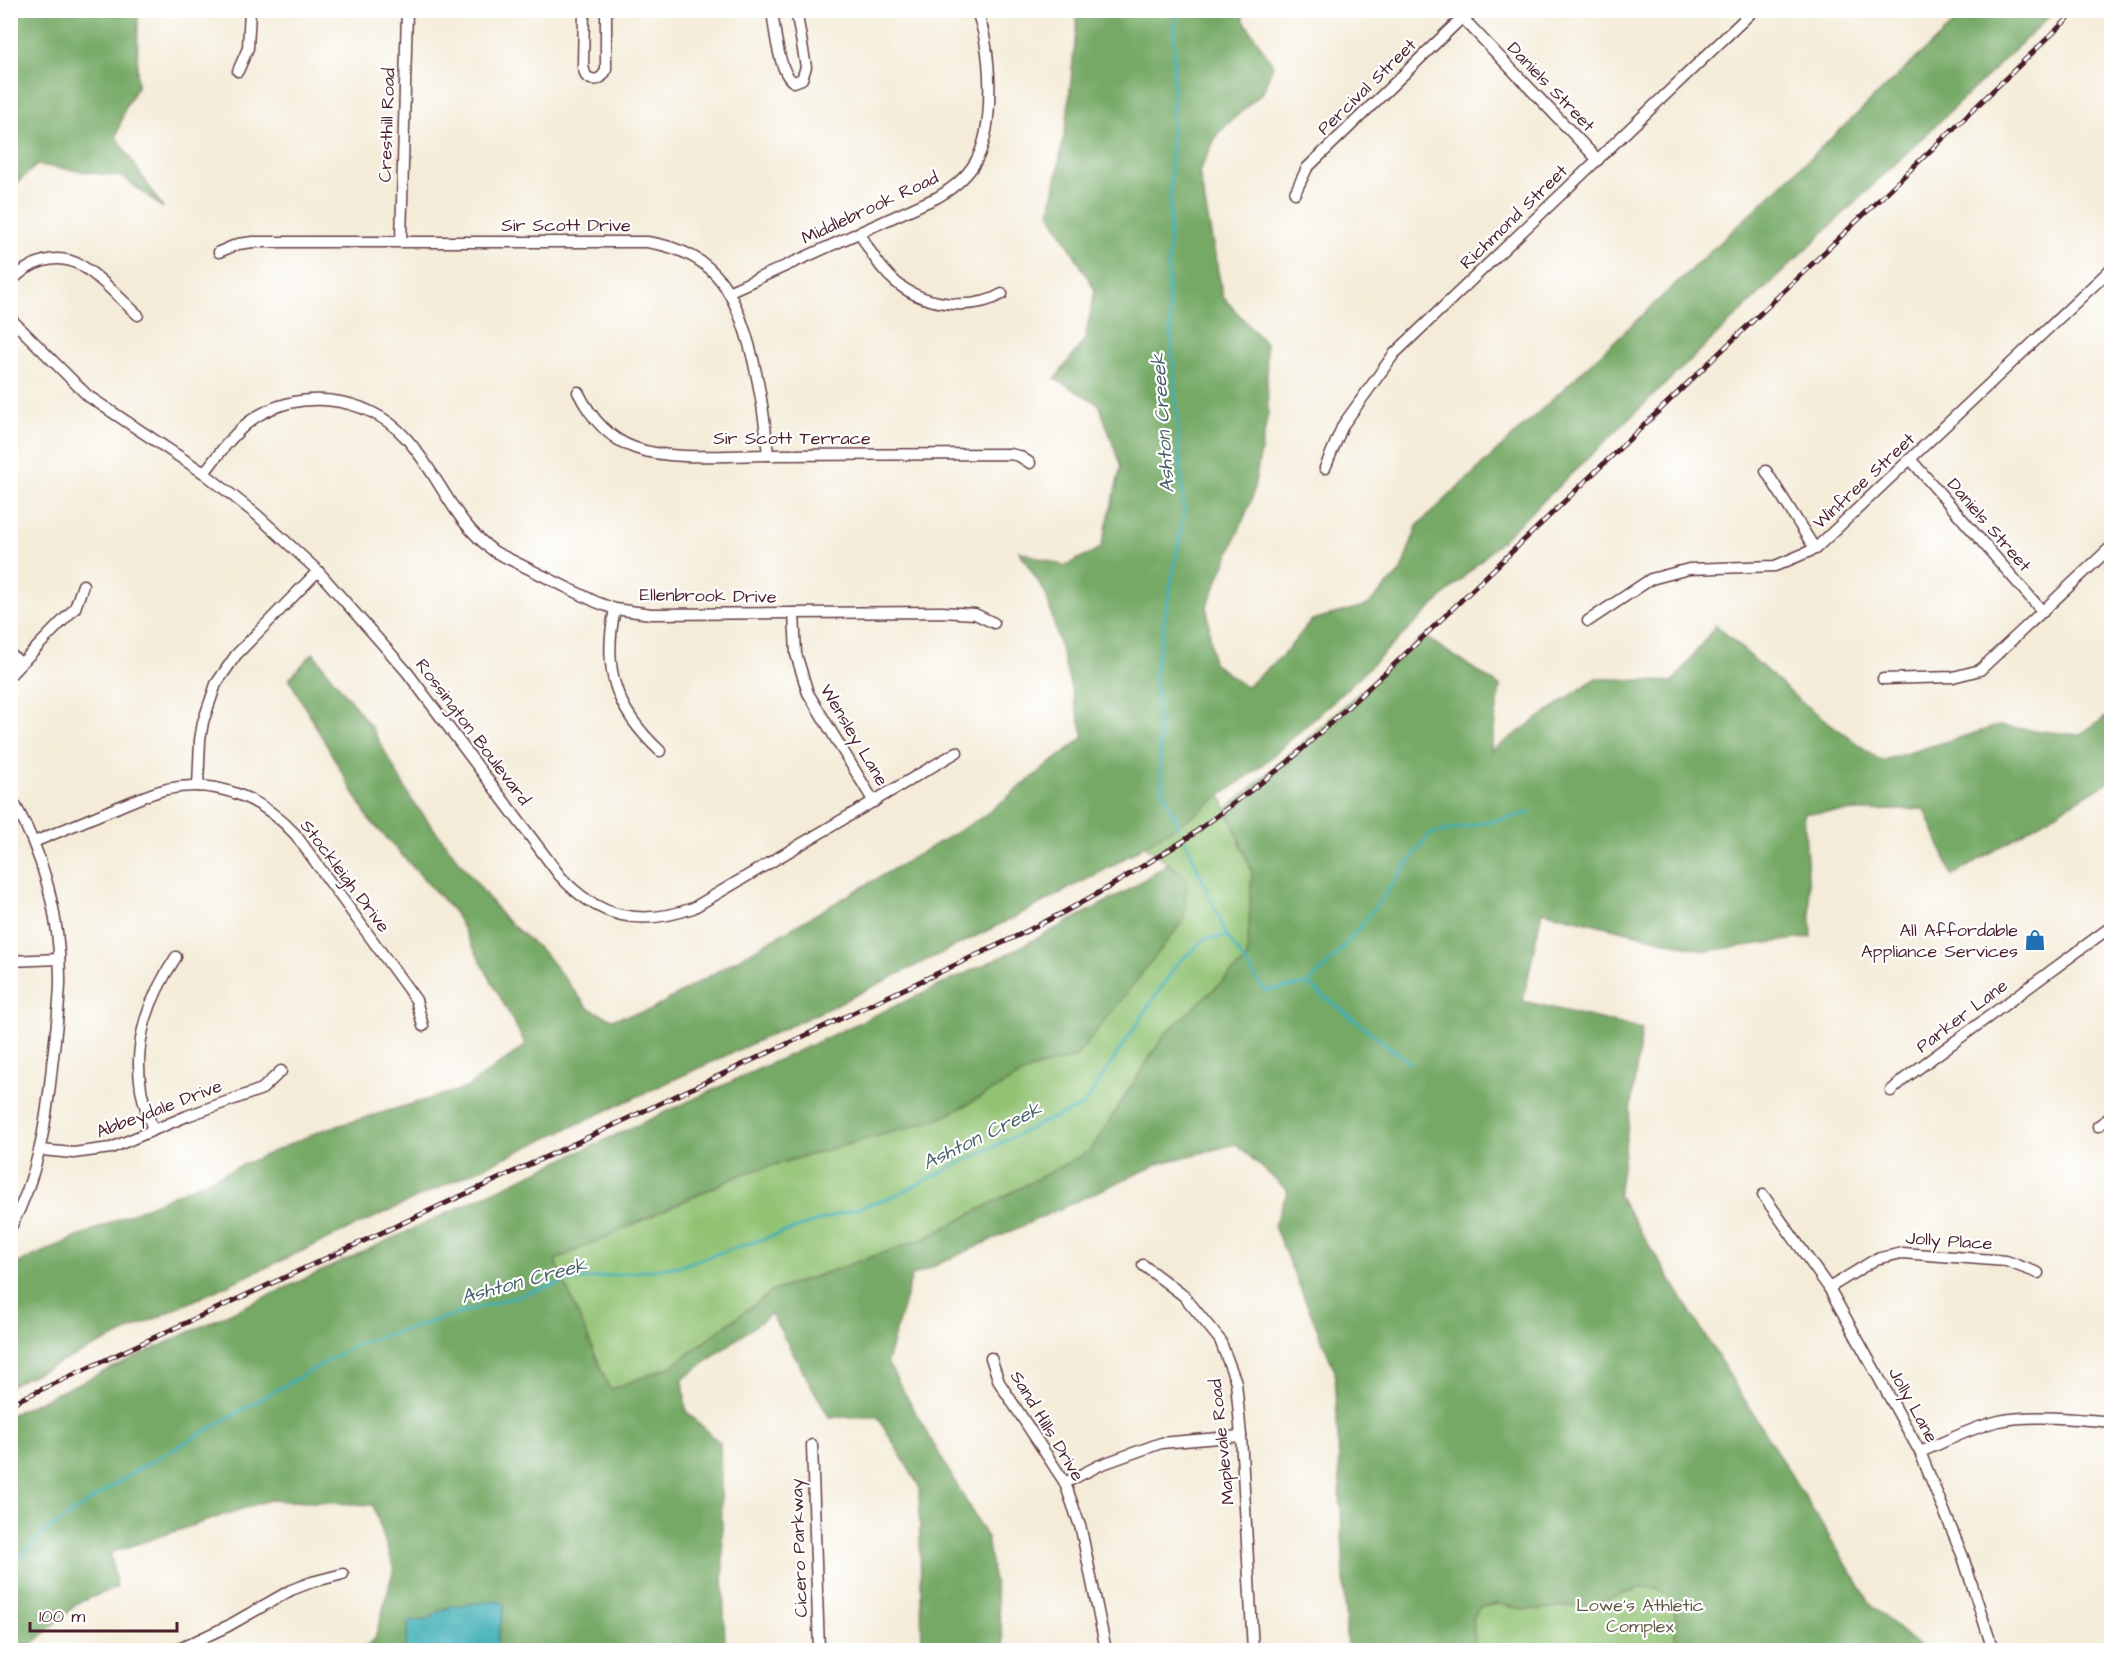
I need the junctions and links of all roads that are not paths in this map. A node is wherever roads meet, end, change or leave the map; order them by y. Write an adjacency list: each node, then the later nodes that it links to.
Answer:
1 (250, 10): 10 (street)
2 (407, 10): 14 (street, Cresthill Road)
3 (584, 10): 4 (street)
4 (606, 10)
5 (772, 10): 6 (street)
6 (796, 10)
7 (976, 10): 13 (street, Middlebrook Road)
8 (1754, 10): 11 (street, Richmond Street)
9 (1462, 13): 11 (street, Daniels Street); 12 (street, Percival Street)
10 (238, 71)
11 (1598, 160): 26 (street, Richmond Street)
12 (1295, 193)
13 (860, 233): 18 (street, Middlebrook Road); 19 (street)
14 (401, 241): 15 (street, Sir Scott Drive); 18 (street, Sir Scott Drive)
15 (219, 252)
16 (2112, 268): 24 (street, Winfree Street)
17 (10, 283): 20 (street)
18 (728, 292): 23 (street, Sir Scott Drive)
19 (1002, 294)
20 (138, 315)
21 (10, 318): 28 (street, Rossington Boulevard)
22 (578, 392): 23 (street, Sir Scott Terrace)
23 (768, 455): 25 (street, Sir Scott Terrace)
24 (1911, 460): 30 (street, Winfree Street); 34 (street, Daniels Street)
25 (1030, 463)
26 (1325, 468)
27 (1766, 471): 30 (street)
28 (204, 473): 31 (street, Rossington Boulevard); 33 (street, Ellenbrook Drive)
29 (2112, 546): 34 (street)
30 (1815, 549): 36 (street, Winfree Street)
31 (318, 571): 44 (street); 46 (street, Rossington Boulevard)
32 (83, 585): 39 (street)
33 (615, 609): 35 (street, Ellenbrook Drive); 42 (street)
34 (2043, 612): 41 (street)
35 (794, 614): 37 (street, Ellenbrook Drive); 46 (street, Wensley Lane)
36 (1588, 621)
37 (994, 623)
38 (10, 654): 39 (street)
39 (21, 663): 40 (street)
40 (10, 675)
41 (1883, 679)
42 (660, 751)
43 (957, 752): 46 (street, Rossington Boulevard)
44 (198, 786): 47 (street, Stockleigh Drive); 52 (street, Stockleigh Drive)
45 (10, 796): 47 (street)
46 (874, 802)
47 (34, 842): 50 (street)
48 (2112, 926): 54 (street, Parker Lane)
49 (176, 957): 57 (street)
50 (59, 959): 51 (street); 58 (street)
51 (10, 961)
52 (423, 1026)
53 (281, 1071): 57 (street, Abbeydale Drive)
54 (1891, 1091)
55 (2112, 1116): 56 (street)
56 (2097, 1126)
57 (153, 1130): 58 (street, Abbeydale Drive)
58 (41, 1150): 60 (street)
59 (1763, 1195): 63 (street, Jolly Lane)
60 (10, 1229)
61 (1143, 1265): 66 (street, Maplevale Road)
62 (2038, 1273): 63 (street, Jolly Place)
63 (1829, 1288): 68 (street, Jolly Lane)
64 (991, 1358): 69 (street, Sand Hills Drive)
65 (2112, 1422): 68 (street)
66 (1241, 1436): 69 (street); 74 (street, Maplevale Road)
67 (812, 1445): 72 (street, Cicero Parkway)
68 (1920, 1452): 75 (street, Jolly Lane)
69 (1065, 1483): 73 (street, Sand Hills Drive)
70 (343, 1575): 71 (street)
71 (177, 1650)
72 (819, 1650)
73 (1107, 1650)
74 (1253, 1650)
75 (1993, 1650)

